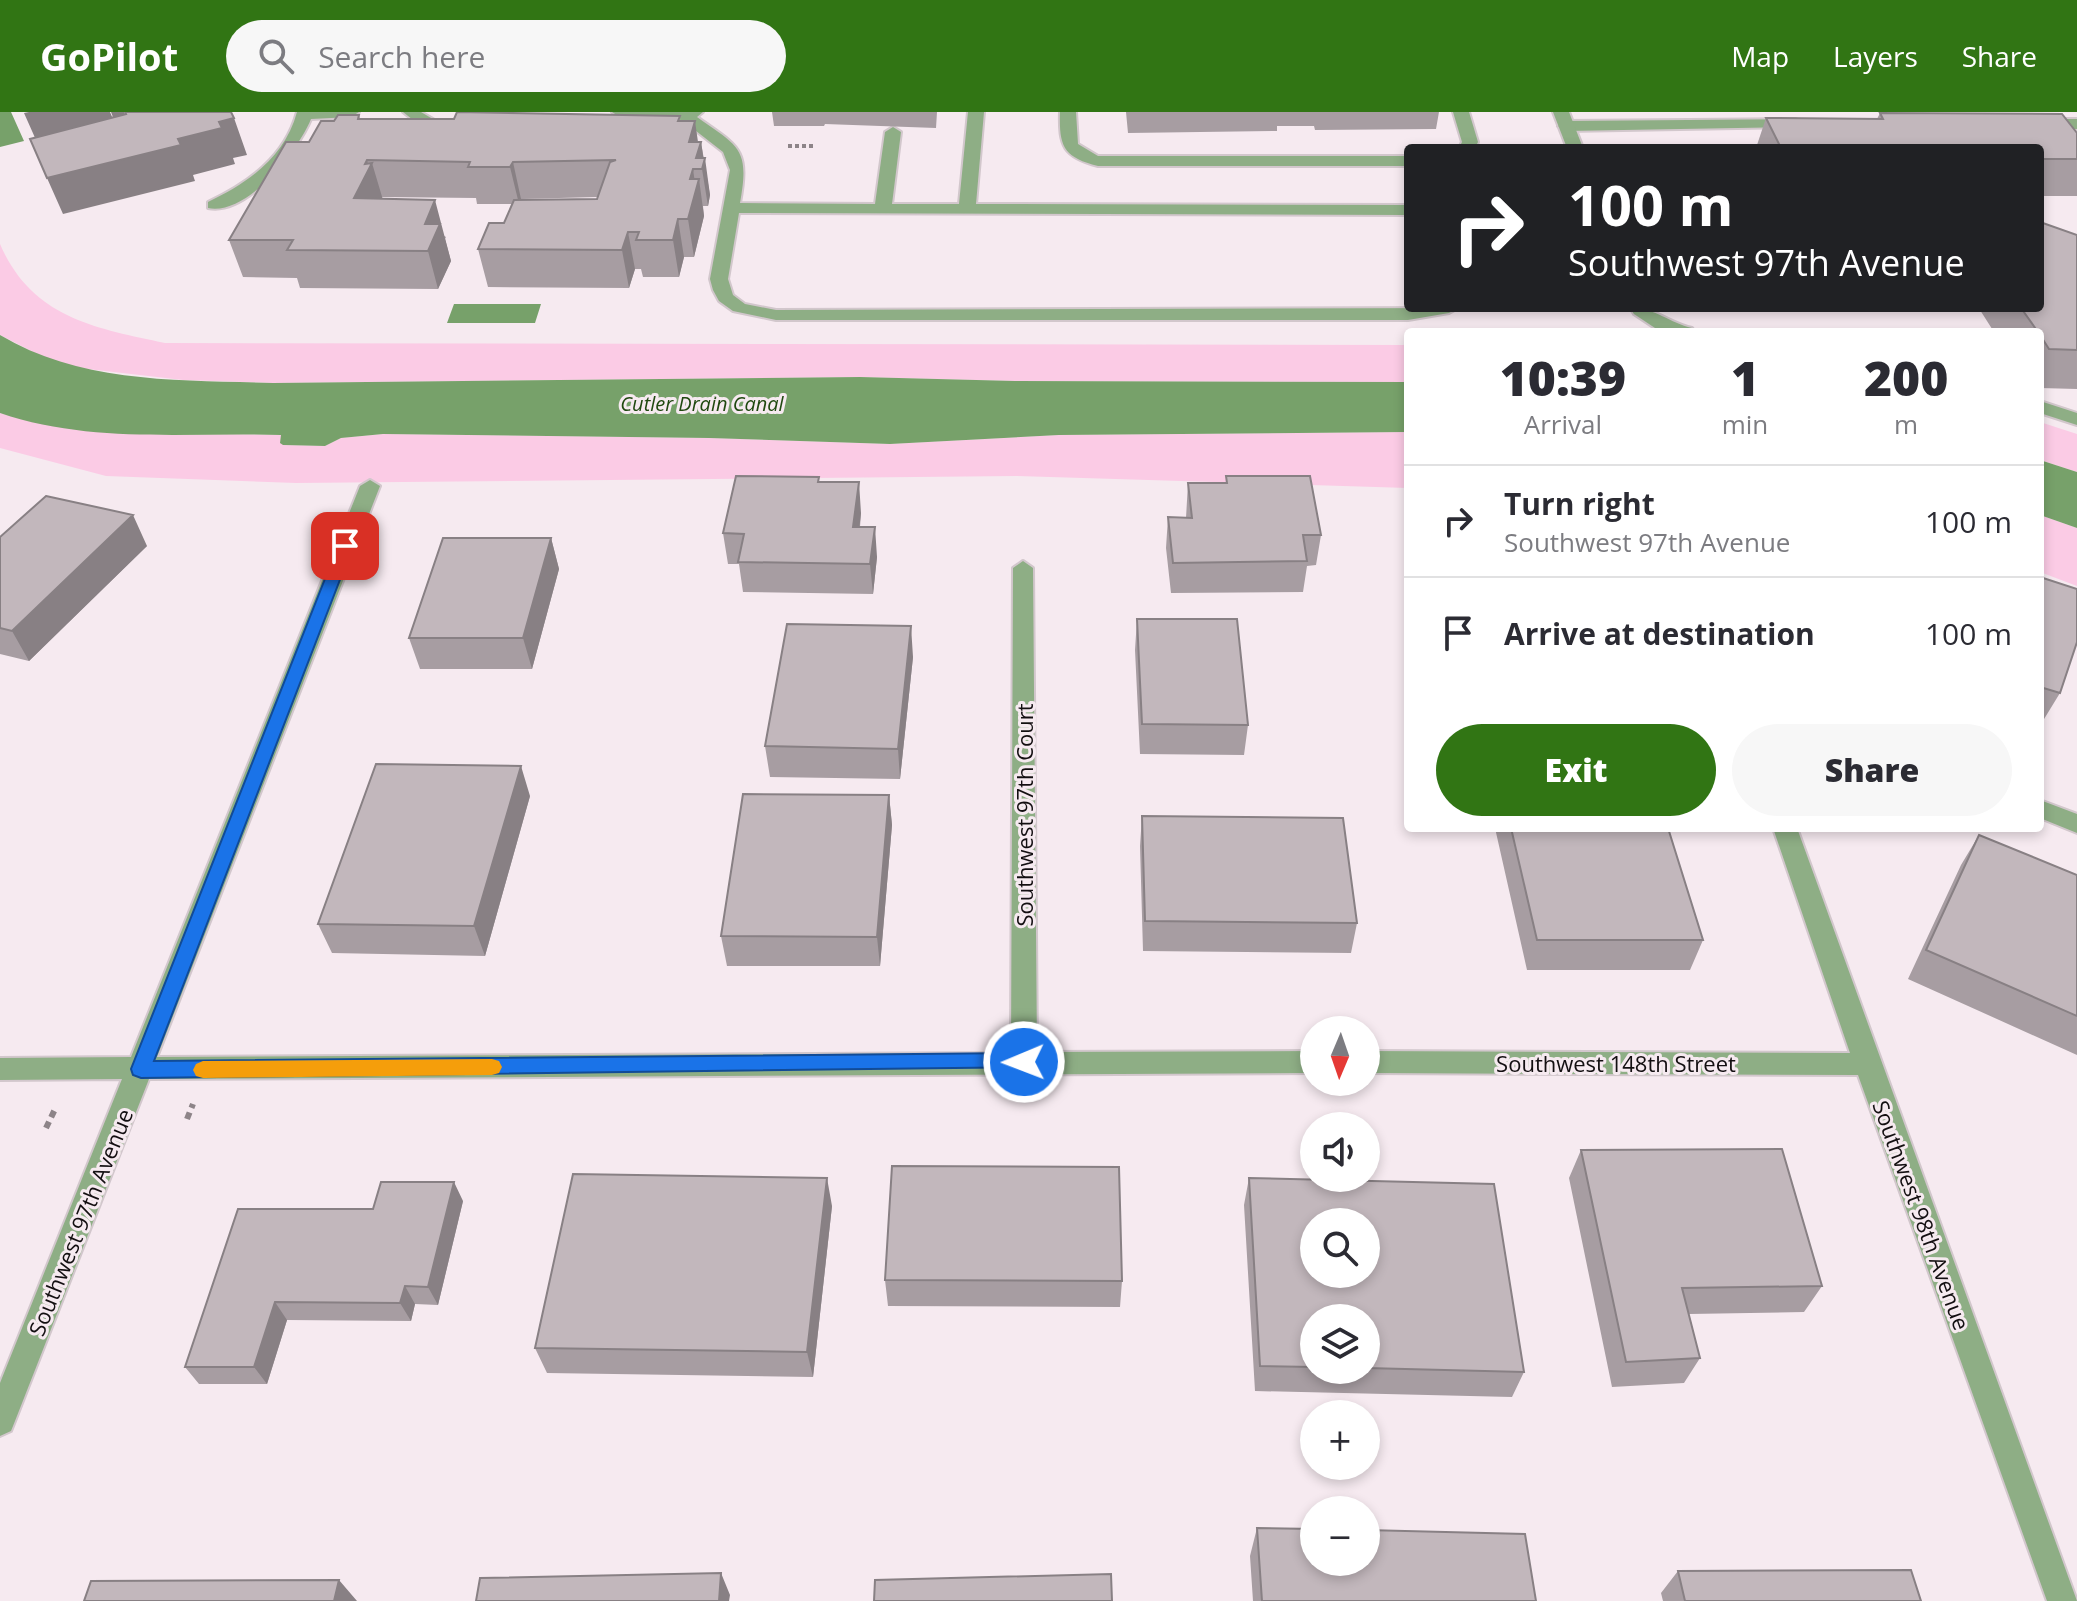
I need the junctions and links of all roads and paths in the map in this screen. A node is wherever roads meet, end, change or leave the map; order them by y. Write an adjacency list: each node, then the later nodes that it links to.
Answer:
1 (351, 112): 8 (street)
2 (411, 112): 16 (street)
3 (620, 112): 9 (street)
4 (976, 112): 25 (street)
5 (1068, 112): 21 (street)
6 (1461, 112): 17 (street)
7 (689, 113): 9 (street); 23 (street)
8 (305, 114): 22 (street)
9 (644, 114): 14 (street)
10 (1563, 119): 11 (street); 18 (street)
11 (1816, 124)
12 (2016, 124): 13 (street)
13 (2077, 124)
14 (614, 128)
15 (893, 132): 24 (street)
16 (468, 137)
17 (1469, 144)
18 (1573, 144)
19 (788, 146): 20 (path)
20 (815, 146)
21 (1404, 161)
22 (214, 205)
23 (731, 208): 24 (street); 27 (street)
24 (883, 208): 25 (street)
25 (967, 208): 26 (street)
26 (1404, 210)
27 (1426, 312)
28 (1644, 312): 29 (street)
29 (1667, 328)
30 (2044, 408): 31 (street)
31 (2077, 419)
32 (370, 486): 42 (street, Southwest 97th Avenue)
33 (1023, 568): 37 (street, Southwest 97th Court)
34 (2044, 811): 35 (street)
35 (2077, 824)
36 (1786, 832): 40 (street, Southwest 98th Avenue)
37 (1024, 1062): 38 (street); 42 (street)
38 (1300, 1062)
39 (1380, 1062): 40 (street, Southwest 148th Street)
40 (1867, 1064): 44 (street, Southwest 98th Avenue)
41 (0, 1069): 42 (street)
42 (141, 1069): 43 (street, Southwest 97th Avenue)
43 (0, 1421)
44 (2063, 1601)

